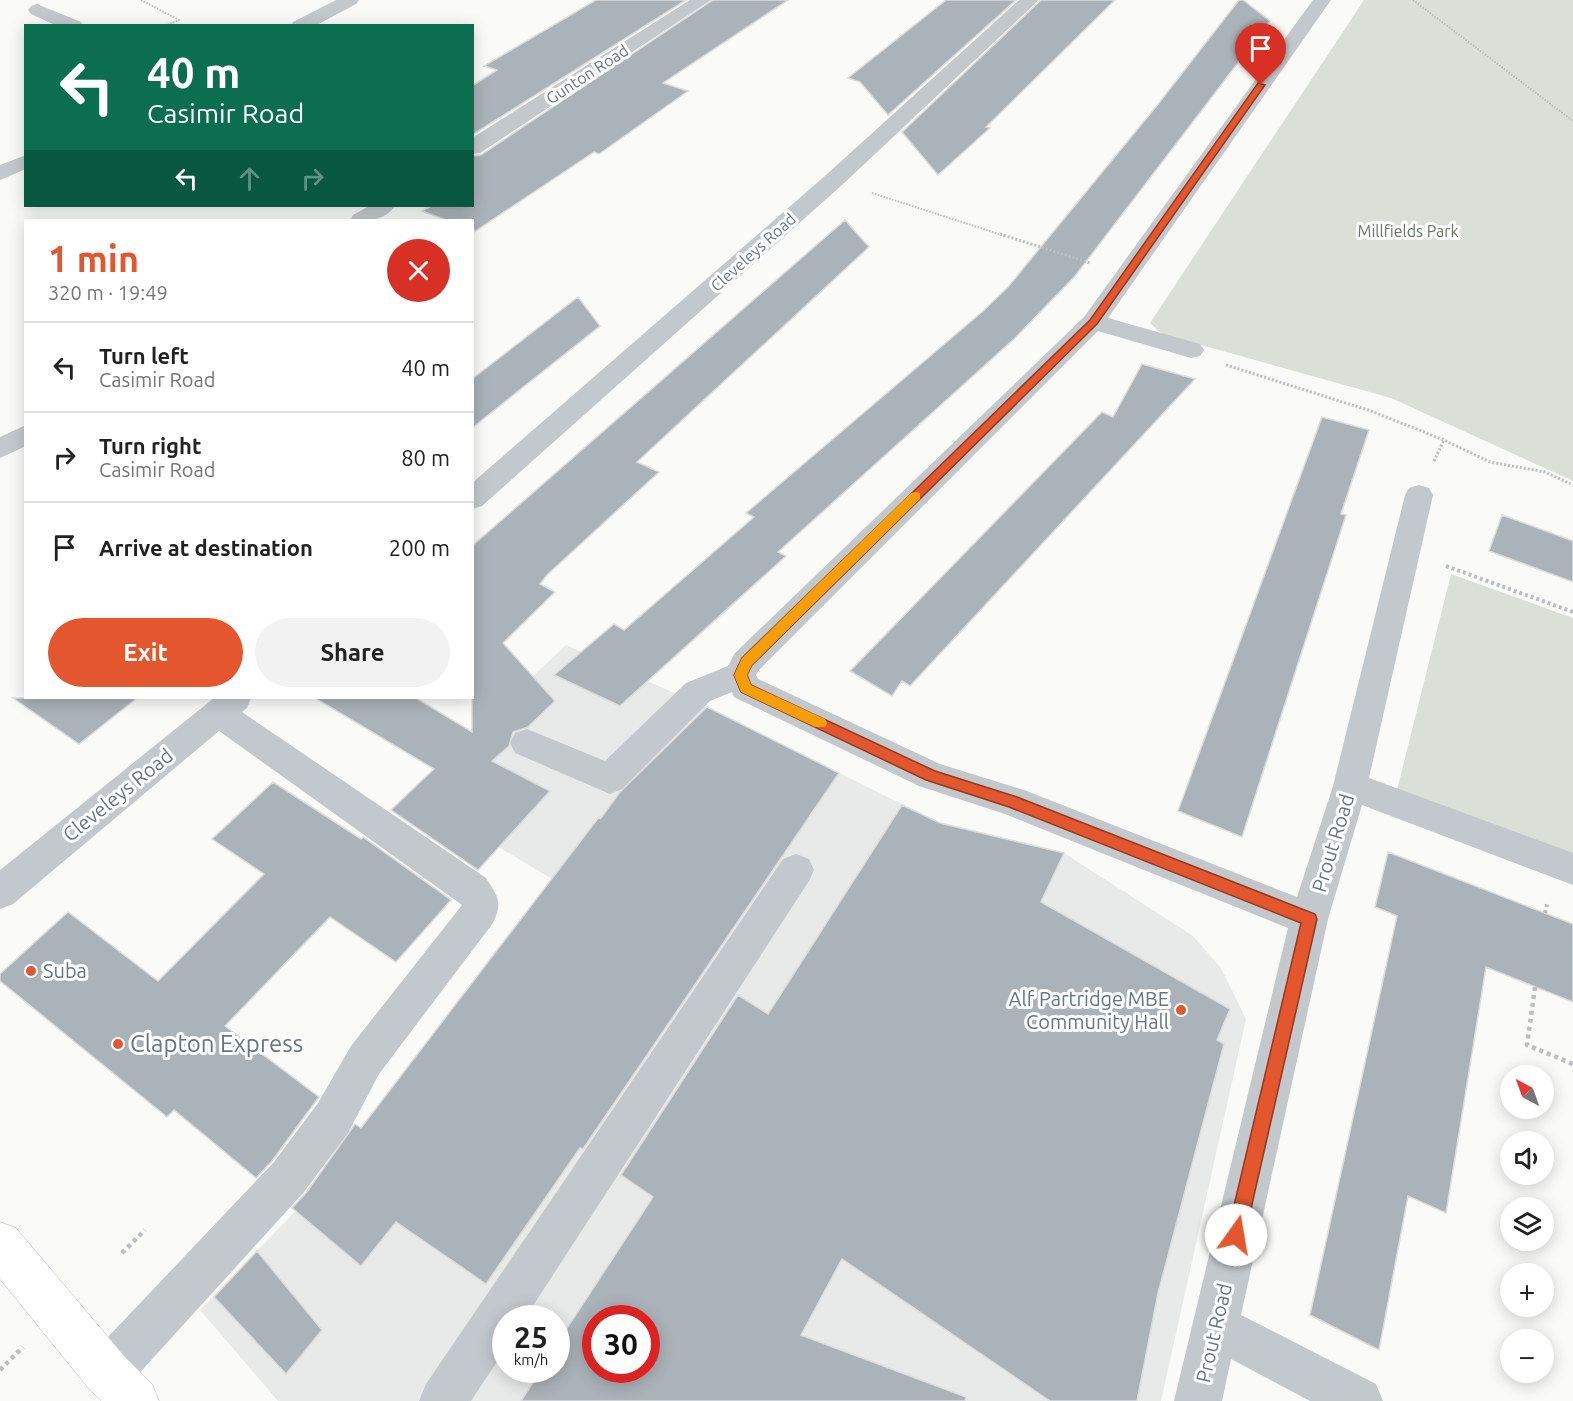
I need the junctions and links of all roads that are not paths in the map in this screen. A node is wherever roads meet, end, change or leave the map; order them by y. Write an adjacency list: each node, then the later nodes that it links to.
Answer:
1 (350, 0): 7 (street)
2 (702, 0): 8 (street, Gunton Road)
3 (1030, 0): 18 (street, Cleveleys Road)
4 (1322, 0): 13 (street)
5 (37, 10): 6 (street)
6 (69, 24)
7 (304, 24)
8 (474, 147)
9 (24, 161): 10 (street)
10 (0, 172)
11 (382, 207): 12 (street)
12 (363, 219)
13 (1093, 322): 14 (street); 19 (street)
14 (1191, 350)
15 (24, 435): 16 (street)
16 (0, 449)
17 (1419, 495): 22 (street, Prout Road)
18 (474, 497)
19 (740, 675): 21 (street); 26 (street)
20 (227, 705): 25 (street, Cleveleys Road); 29 (street)
21 (527, 743)
22 (1350, 786): 23 (street); 26 (street, Prout Road)
23 (1573, 869)
24 (796, 870): 30 (street)
25 (0, 892)
26 (1309, 919): 28 (street, Prout Road)
27 (0, 1244): 29 (highway)
28 (1215, 1326): 31 (street, Prout Road); 32 (street)
29 (121, 1387)
30 (443, 1401)
31 (1197, 1401)
32 (1359, 1401)

